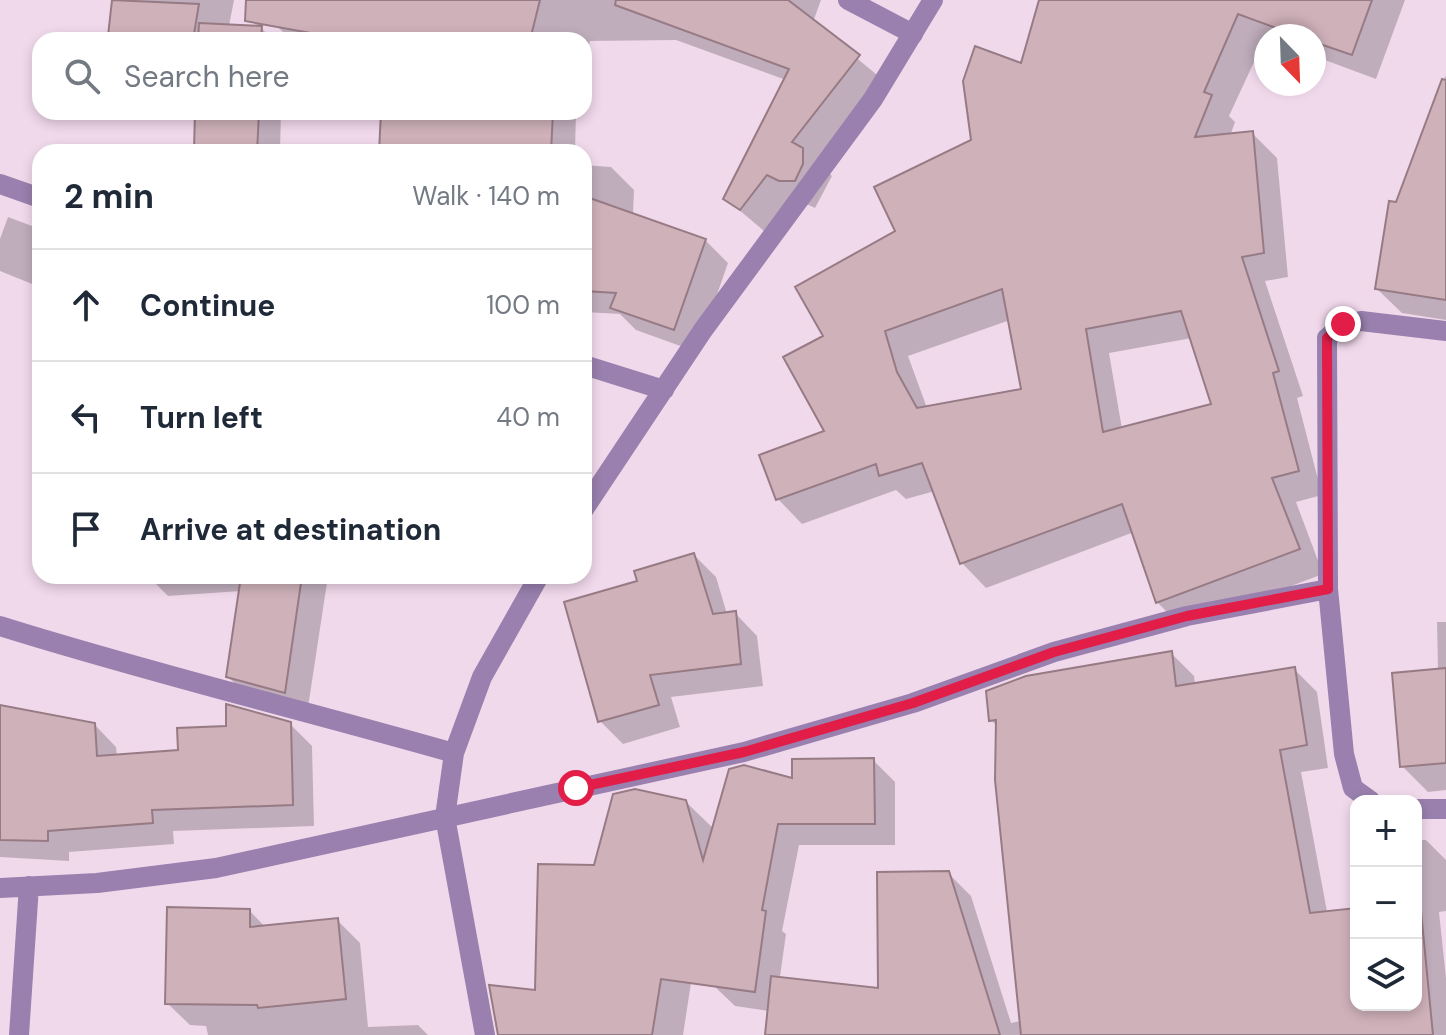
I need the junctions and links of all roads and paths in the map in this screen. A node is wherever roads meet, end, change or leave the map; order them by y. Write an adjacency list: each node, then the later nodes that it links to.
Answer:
1 (848, 0): 3 (street)
2 (933, 0): 3 (street)
3 (913, 34): 8 (street)
4 (0, 184): 5 (street)
5 (32, 195)
6 (1446, 331): 11 (street)
7 (592, 368): 8 (street)
8 (664, 390): 9 (street)
9 (592, 497)
10 (534, 584): 13 (street)
11 (1328, 589): 14 (street); 17 (street)
12 (0, 626): 13 (street)
13 (454, 753): 17 (street)
14 (1363, 795)
15 (1422, 809): 16 (street)
16 (1446, 809)
17 (445, 817): 18 (street); 21 (street)
18 (29, 886): 19 (street); 20 (street)
19 (0, 888)
20 (19, 1035)
21 (485, 1035)

